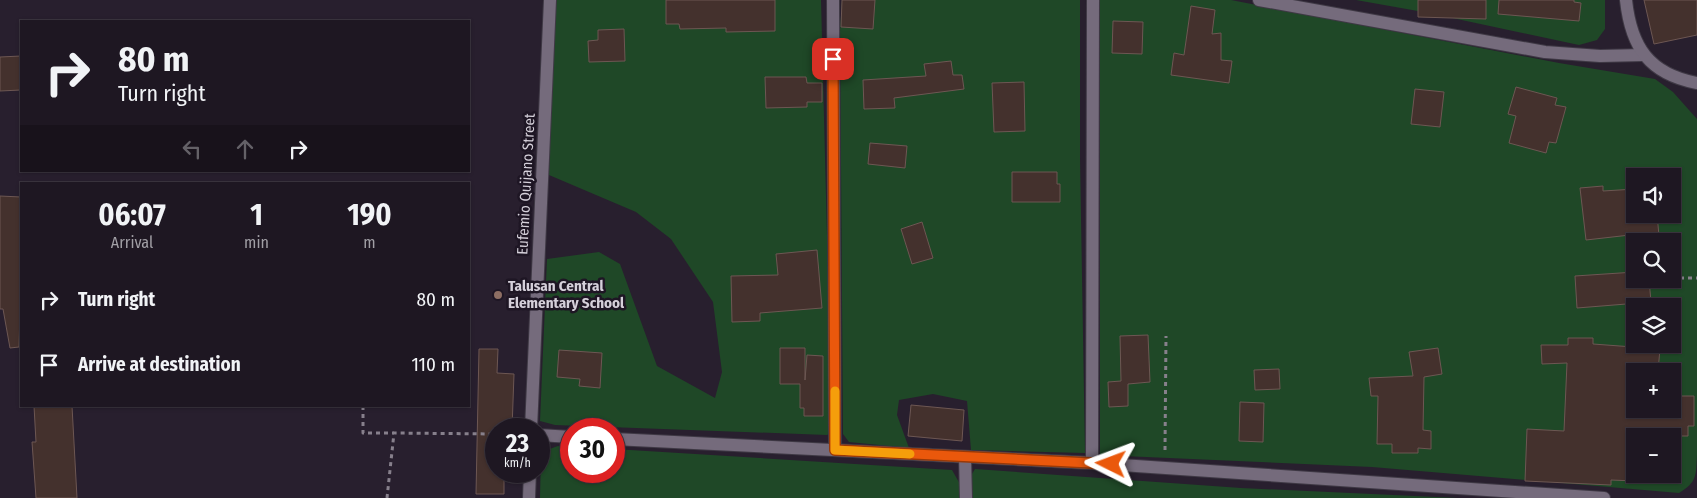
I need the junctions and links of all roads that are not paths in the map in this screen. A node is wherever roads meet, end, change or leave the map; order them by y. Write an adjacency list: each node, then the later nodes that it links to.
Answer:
1 (550, 0): 8 (street, Eufemio Quijano Street)
2 (833, 0): 10 (street)
3 (1093, 0): 12 (street)
4 (1259, 0): 6 (street)
5 (1626, 0): 6 (street)
6 (1644, 55): 7 (street)
7 (1697, 82)
8 (531, 418)
9 (625, 440): 10 (street)
10 (835, 450): 11 (street)
11 (965, 457): 12 (street); 15 (street)
12 (1092, 463): 16 (street)
13 (530, 483): 14 (street)
14 (529, 498)
15 (966, 498)
16 (1604, 498)

